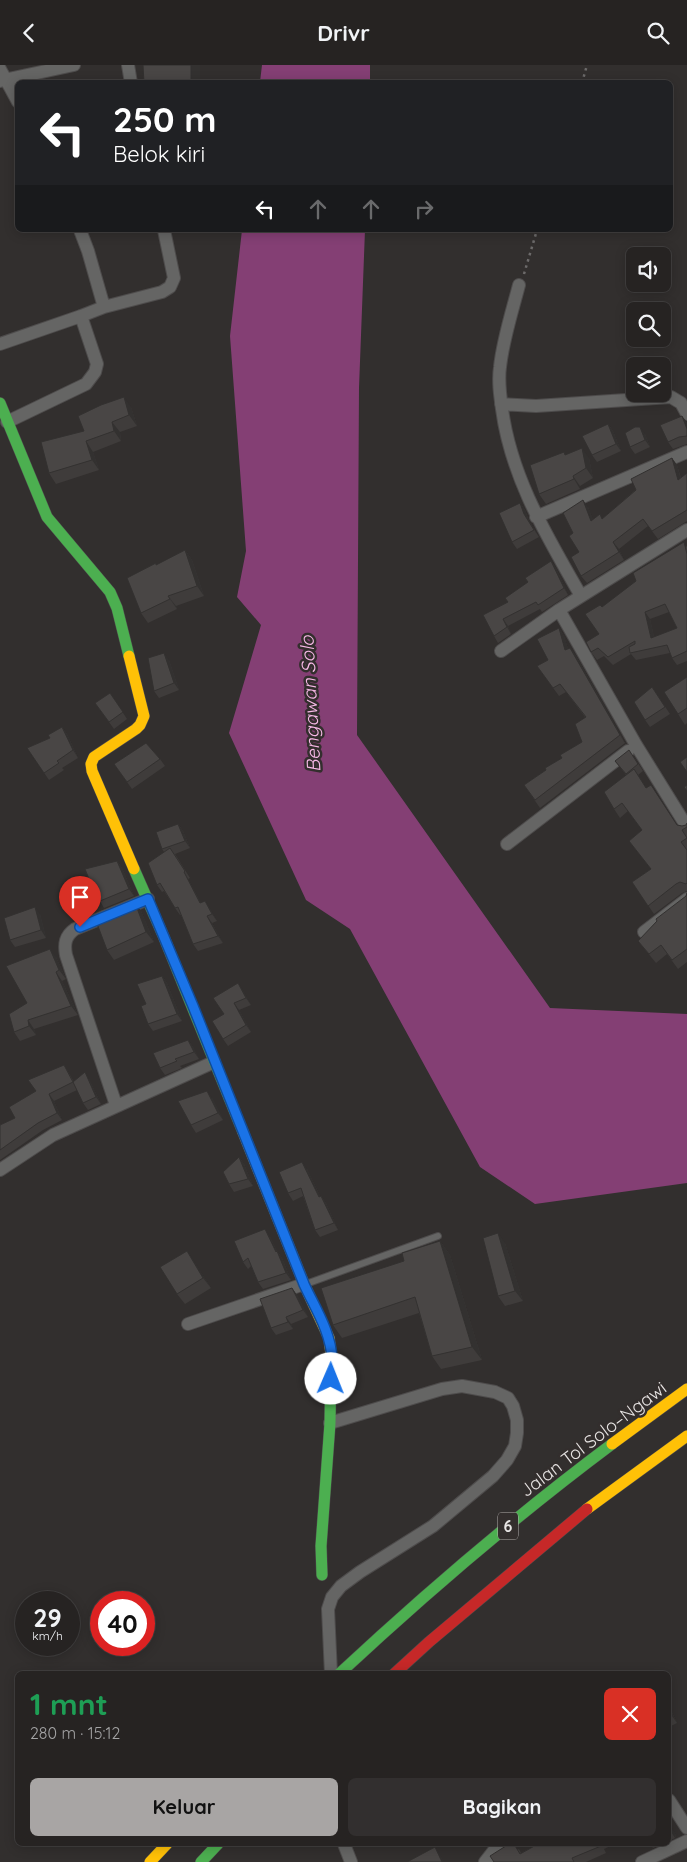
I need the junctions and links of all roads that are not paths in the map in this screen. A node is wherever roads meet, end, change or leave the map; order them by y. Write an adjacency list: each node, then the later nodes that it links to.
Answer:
1 (74, 65): 3 (street)
2 (128, 65): 4 (street)
3 (2, 76): 5 (street)
4 (131, 80)
5 (15, 98)
6 (81, 232): 9 (street)
7 (164, 232): 9 (street)
8 (519, 285): 13 (street)
9 (104, 307): 10 (street)
10 (81, 316): 11 (street); 15 (street)
11 (0, 344)
12 (0, 403): 15 (main road)
13 (501, 404): 14 (street); 17 (street)
14 (687, 414)
15 (7, 422): 25 (main road)
16 (687, 452): 17 (street)
17 (536, 517): 19 (street)
18 (687, 530): 19 (street)
19 (581, 596): 20 (street)
20 (559, 610): 21 (street); 22 (street)
21 (501, 651)
22 (636, 745): 23 (street); 24 (street)
23 (687, 827)
24 (507, 843)
25 (148, 899): 28 (main road); 29 (street)
26 (687, 899): 27 (street)
27 (644, 932)
28 (214, 1061): 29 (street); 32 (main road)
29 (116, 1105): 30 (street)
30 (0, 1169)
31 (438, 1236): 32 (lane)
32 (304, 1284): 33 (street); 35 (main road)
33 (188, 1324)
34 (687, 1389): 39 (main road, Jalan Tol Solo–Ngawi / 6)
35 (330, 1423): 37 (main road); 38 (street)
36 (687, 1436): 40 (main road, 6)
37 (322, 1575)
38 (331, 1671)
39 (342, 1671)
40 (397, 1671)
41 (671, 1803): 42 (street)
42 (687, 1828)
43 (687, 1841): 52 (street)
44 (165, 1846): 48 (main road)
45 (216, 1846): 49 (main road)
46 (345, 1846): 50 (street)
47 (497, 1846): 51 (street)
48 (150, 1862)
49 (201, 1862)
50 (350, 1862)
51 (485, 1862)
52 (642, 1862)

